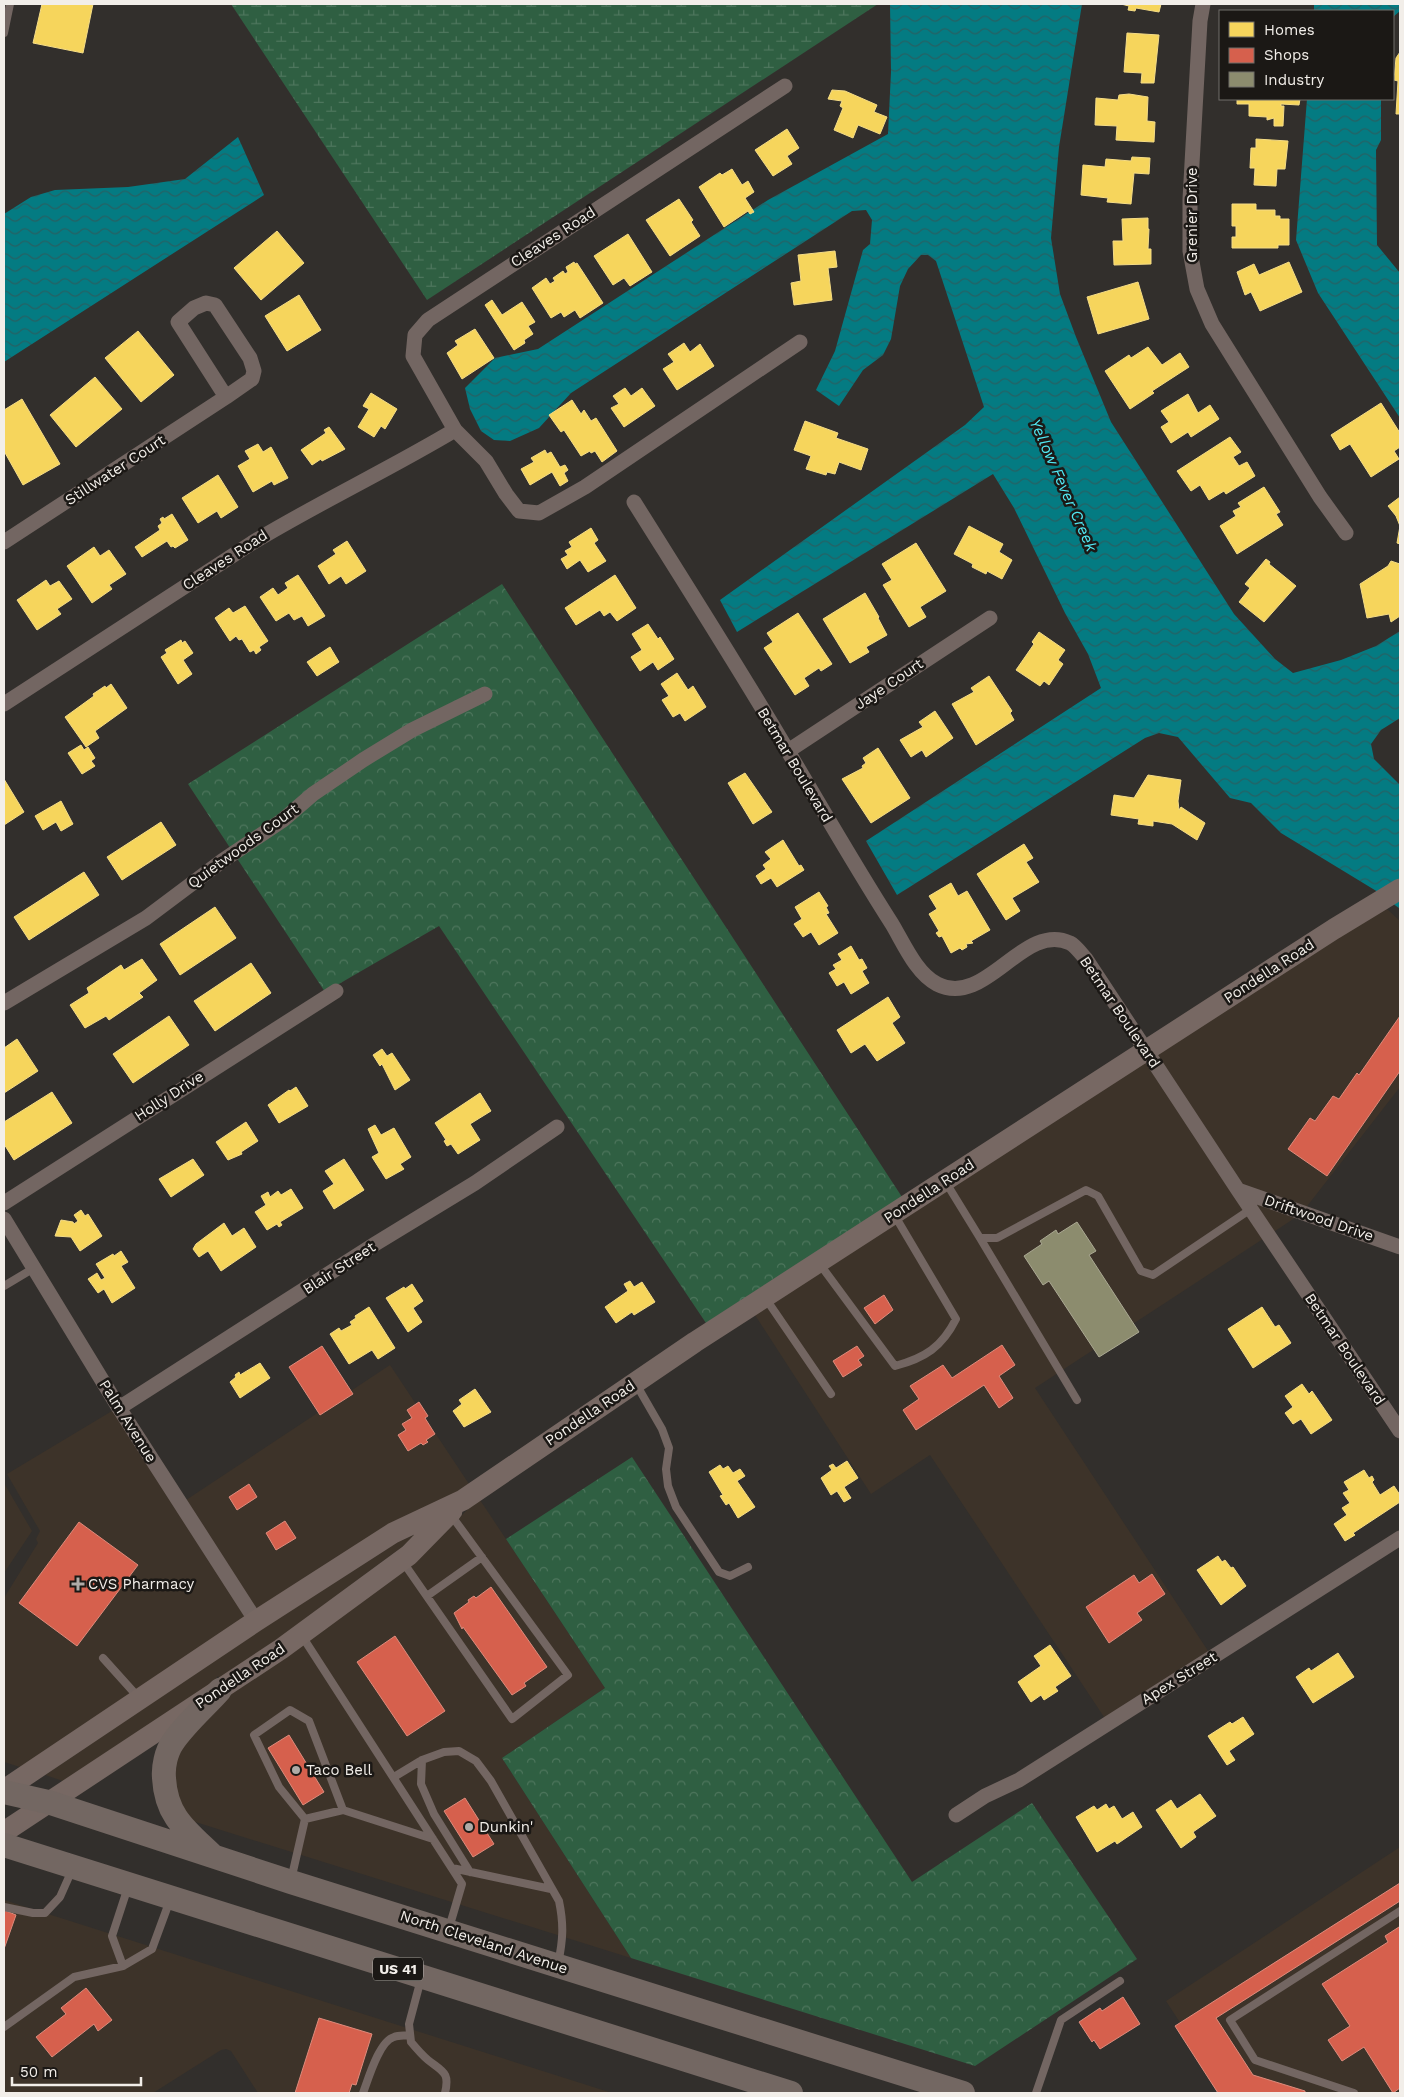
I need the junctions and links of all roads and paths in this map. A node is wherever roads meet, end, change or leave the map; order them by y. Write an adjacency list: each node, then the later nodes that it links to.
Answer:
1 (10, 4): 3 (lane)
2 (1203, 4): 9 (street, Grenier Drive)
3 (4, 33)
4 (785, 86): 7 (street, Cleaves Road)
5 (800, 342): 7 (street, Cleaves Road)
6 (226, 396): 6 (street, Stillwater Court); 10 (street, Stillwater Court)
7 (456, 430): 13 (street, Cleaves Road)
8 (634, 502): 14 (street, Betmar Boulevard)
9 (1346, 533)
10 (4, 542)
11 (990, 618): 14 (street, Jaye Court)
12 (485, 694): 17 (street, Quietwoods Court)
13 (4, 704)
14 (788, 751): 18 (street, Betmar Boulevard)
15 (1400, 890): 18 (main road, Pondella Road)
16 (336, 991): 22 (street, Holly Drive)
17 (4, 1003)
18 (1147, 1051): 20 (main road, Pondella Road); 21 (street, Betmar Boulevard)
19 (557, 1126): 35 (street, Blair Street)
20 (945, 1181): 24 (main road, Pondella Road); 26 (lane)
21 (1238, 1190): 23 (street, Betmar Boulevard); 27 (street, Driftwood Drive)
22 (4, 1203)
23 (1251, 1209): 26 (lane); 36 (street, Betmar Boulevard)
24 (894, 1214): 28 (main road, Pondella Road); 28 (lane)
25 (4, 1219): 29 (street, Palm Avenue)
26 (980, 1238): 34 (lane)
27 (1400, 1247)
28 (818, 1263): 31 (main road, Pondella Road)
29 (34, 1268): 30 (lane); 35 (street, Palm Avenue)
30 (4, 1286)
31 (764, 1297): 32 (main road, Pondella Road); 33 (lane)
32 (635, 1382): 37 (main road, Pondella Road); 41 (lane)
33 (831, 1394)
34 (1077, 1400)
35 (119, 1408): 43 (street, Palm Avenue)
36 (1400, 1431)
37 (456, 1507): 39 (lane); 40 (main road, Pondella Road); 43 (main road, Pondella Road)
38 (1400, 1538): 53 (street, Apex Street)
39 (482, 1557): 42 (lane); 42 (lane)
40 (402, 1560): 42 (lane); 44 (main road, Pondella Road)
41 (748, 1567)
42 (427, 1596)
43 (256, 1621): 47 (main road, Pondella Road)
44 (301, 1635): 46 (main road, Pondella Road); 49 (lane)
45 (103, 1658): 47 (lane)
46 (220, 1690): 51 (main road, Pondella Road); 58 (main road)
47 (140, 1699): 50 (main road, Pondella Road)
48 (422, 1760): 49 (lane); 61 (lane); 64 (lane)
49 (394, 1777): 56 (lane)
50 (4, 1791): 51 (main road, North Cleveland Avenue)
51 (48, 1802): 55 (main road, Pondella Road); 58 (main road, North Cleveland Avenue)
52 (343, 1810): 54 (lane); 54 (lane); 56 (lane)
53 (956, 1815)
54 (305, 1819): 62 (lane)
55 (4, 1832)
56 (433, 1839): 60 (lane)
57 (4, 1845): 59 (main road, US 41)
58 (214, 1857): 62 (main road, North Cleveland Avenue)
59 (74, 1867): 63 (main road, US 41); 66 (lane)
60 (452, 1868): 61 (lane); 68 (lane)
61 (470, 1872): 64 (lane)
62 (291, 1882): 68 (main road, North Cleveland Avenue)
63 (128, 1885): 65 (main road, US 41); 69 (lane)
64 (552, 1889): 70 (lane)
65 (171, 1898): 69 (lane); 71 (main road, US 41)
66 (4, 1907)
67 (1400, 1911): 80 (lane)
68 (448, 1931): 70 (main road, North Cleveland Avenue)
69 (123, 1966): 73 (lane)
70 (558, 1966): 78 (main road, North Cleveland Avenue)
71 (422, 1977): 74 (lane); 77 (main road, US 41)
72 (1120, 1981): 79 (lane)
73 (4, 2027)
74 (410, 2035): 75 (lane); 76 (lane)
75 (363, 2093)
76 (445, 2093)
77 (791, 2093)
78 (963, 2093)
79 (1036, 2093)
80 (1354, 2093)

